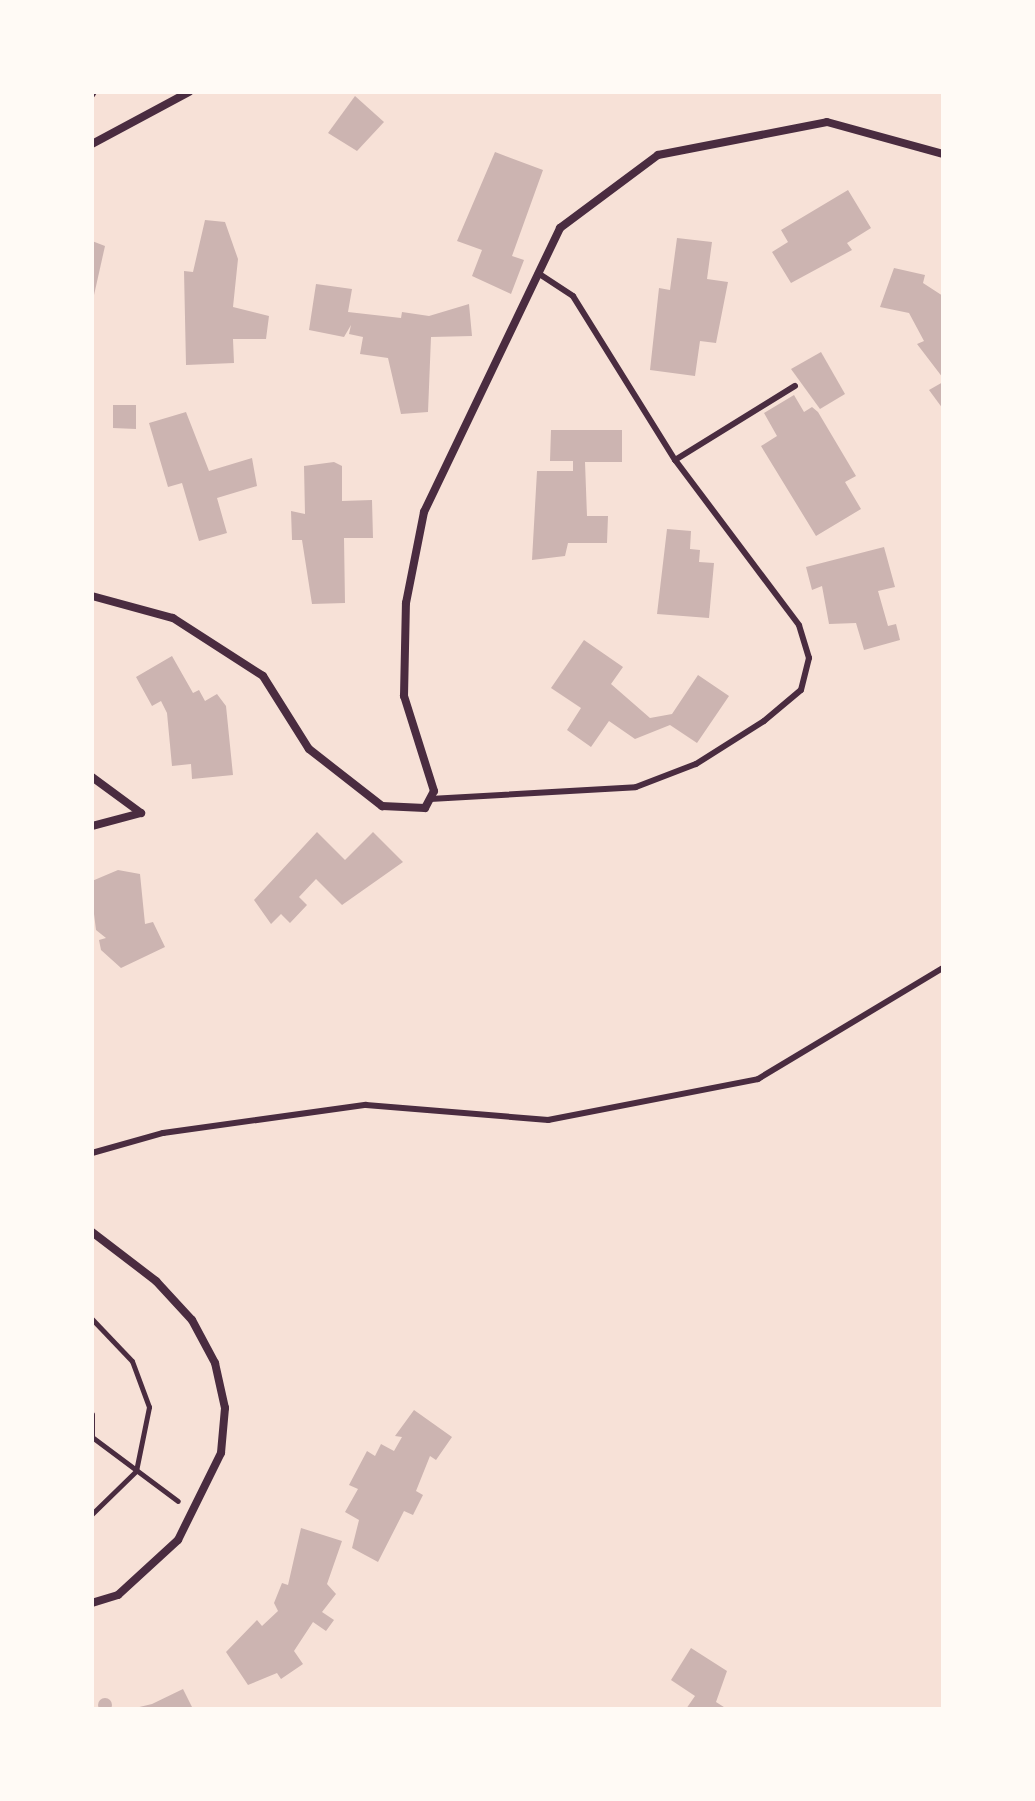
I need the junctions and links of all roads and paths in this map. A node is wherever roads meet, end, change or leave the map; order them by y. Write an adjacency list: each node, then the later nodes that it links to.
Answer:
1 (189, 92): 2 (street)
2 (92, 144)
3 (943, 154): 4 (street)
4 (538, 273): 6 (lane); 9 (street)
5 (795, 386): 6 (lane)
6 (675, 460): 9 (lane)
7 (92, 596): 9 (street)
8 (92, 777): 10 (street)
9 (430, 799)
10 (92, 826)
11 (943, 968): 12 (lane)
12 (92, 1153)
13 (92, 1232): 17 (street)
14 (92, 1319): 16 (path)
15 (92, 1414): 16 (path)
16 (136, 1471): 17 (path); 18 (path)
17 (196, 1512): 19 (street)
18 (92, 1514)
19 (92, 1603)

